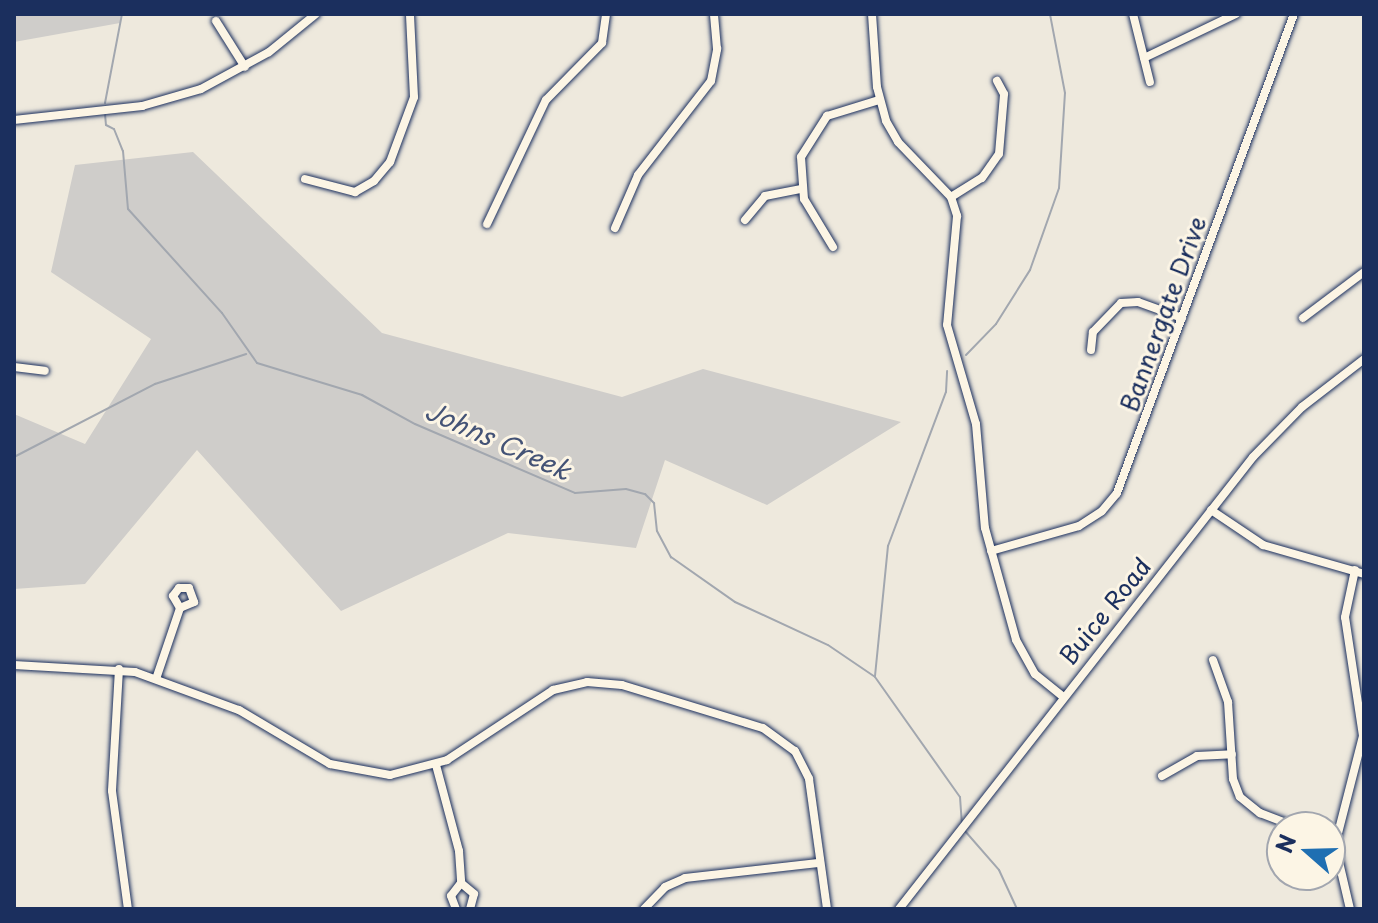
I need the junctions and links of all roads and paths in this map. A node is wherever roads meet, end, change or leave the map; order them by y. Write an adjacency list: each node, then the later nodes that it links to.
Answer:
1 (316, 14): 12 (street)
2 (410, 14): 17 (street)
3 (606, 14): 21 (street)
4 (714, 14): 22 (street)
5 (872, 14): 15 (street)
6 (1133, 14): 11 (street)
7 (1236, 14): 11 (street)
8 (1282, 14): 9 (street)
9 (1293, 16): 25 (street, Bannergate Drive)
10 (216, 21): 12 (street)
11 (1144, 58): 14 (street)
12 (245, 67): 16 (street)
13 (997, 81): 19 (street)
14 (1150, 82)
15 (879, 100): 18 (street); 19 (street)
16 (14, 120)
17 (305, 179)
18 (801, 189): 20 (street); 23 (street)
19 (951, 197): 32 (street)
20 (745, 220)
21 (487, 224)
22 (615, 228)
23 (833, 247)
24 (1364, 272): 26 (street)
25 (1182, 318): 27 (street); 32 (street, Bannergate Drive)
26 (1303, 318)
27 (1091, 350)
28 (1364, 359): 31 (street, Buice Road)
29 (14, 367): 30 (street)
30 (45, 371)
31 (1211, 510): 33 (street); 39 (street, Buice Road)
32 (991, 551): 39 (street)
33 (1359, 572): 43 (street)
34 (180, 608): 38 (street)
35 (1213, 660): 40 (street)
36 (14, 665): 37 (street)
37 (119, 669): 38 (street); 47 (street)
38 (156, 679): 41 (street)
39 (1063, 697): 52 (street, Buice Road)
40 (1232, 754): 42 (street); 44 (street)
41 (436, 765): 45 (street); 46 (street)
42 (1162, 776)
43 (1340, 811)
44 (1266, 815)
45 (818, 863): 50 (street); 51 (street)
46 (461, 883): 48 (street); 49 (street)
47 (128, 909)
48 (456, 909)
49 (470, 909)
50 (644, 909)
51 (827, 909)
52 (899, 909)

